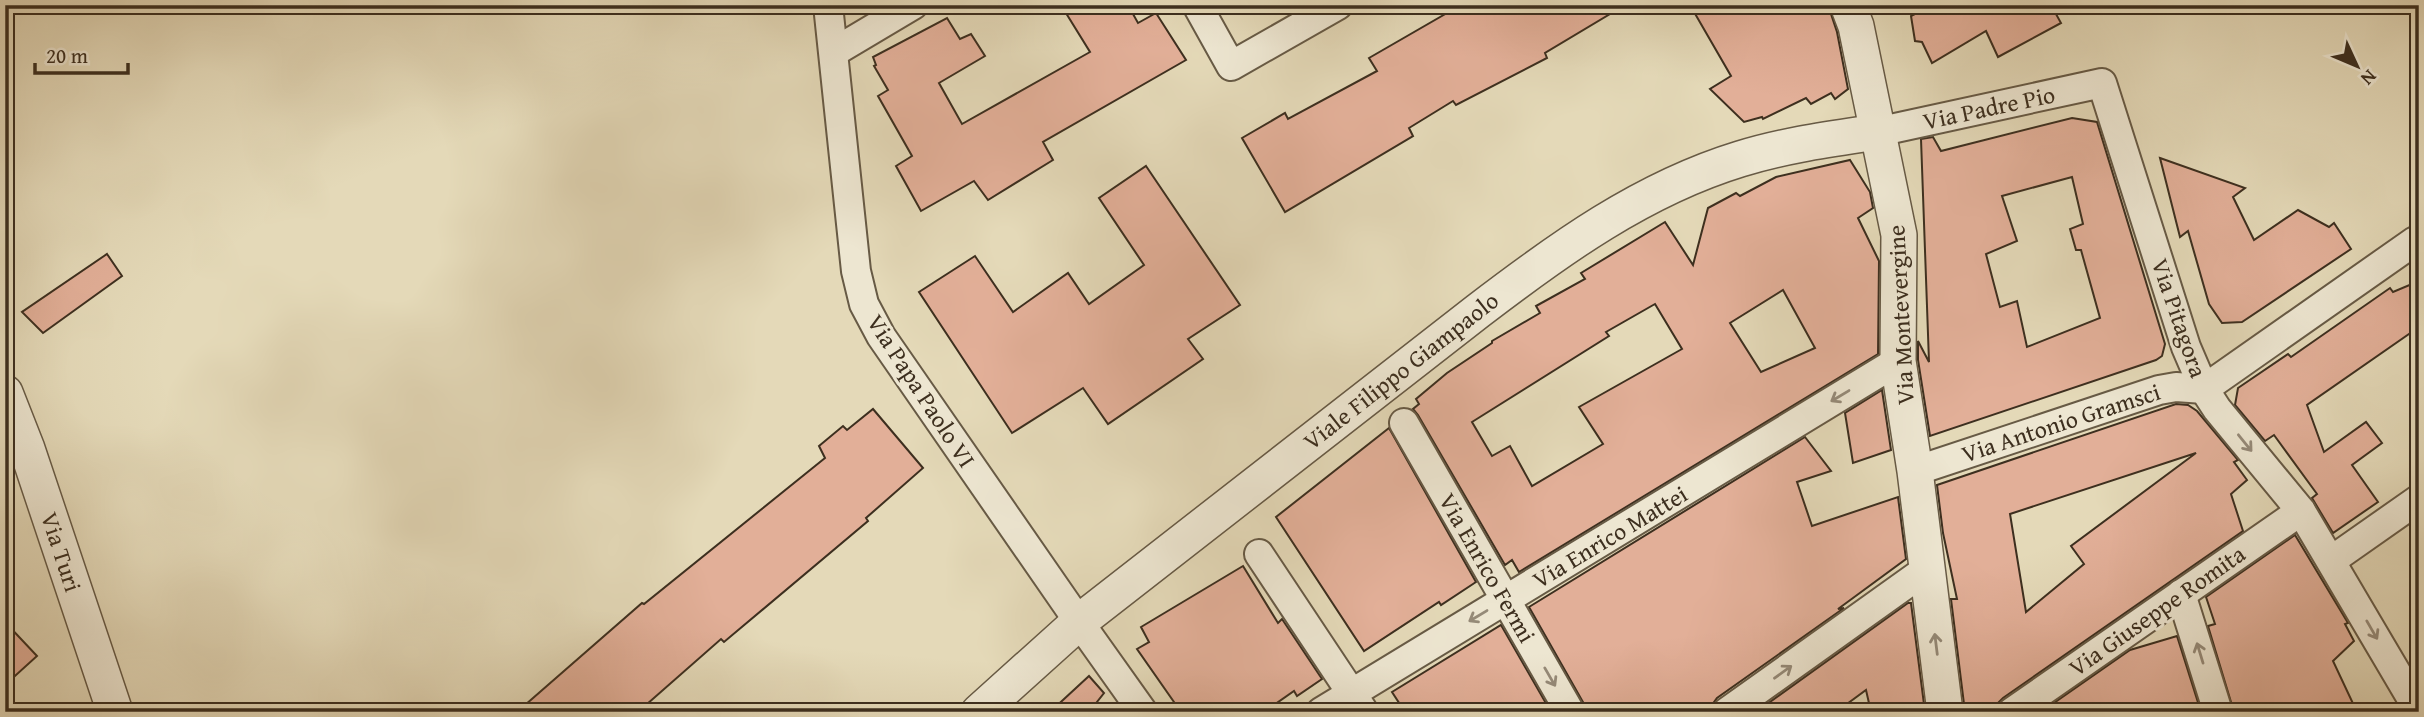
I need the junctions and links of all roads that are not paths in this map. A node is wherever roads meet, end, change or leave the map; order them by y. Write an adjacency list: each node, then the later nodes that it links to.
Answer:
1 (828, 5): 6 (street, Via Papa Paolo VI)
2 (913, 5): 6 (street)
3 (1197, 5): 4 (street)
4 (1338, 5)
5 (1848, 5): 8 (street, Via Montevergine)
6 (834, 52): 22 (street, Via Papa Paolo VI)
7 (2102, 83): 8 (street, Via Padre Pio); 11 (street, Via Pitagora)
8 (1877, 132): 10 (street, Via Montevergine); 22 (street, Viale Filippo Giampaolo)
9 (2415, 241): 11 (street)
10 (1898, 361): 14 (street, Via Montevergine); 21 (street, Via Enrico Mattei, one-way to 21)
11 (2204, 389): 14 (street, Via Antonio Gramsci); 16 (street, Via Pitagora, one-way to 16)
12 (5, 393): 25 (street, Via Turi)
13 (1404, 423): 21 (street, Via Enrico Fermi)
14 (1915, 471): 19 (street, Via Montevergine)
15 (2419, 499): 18 (street)
16 (2301, 511): 18 (street, Via Pitagora); 20 (street, Via Giuseppe Romita)
17 (1259, 554): 23 (street)
18 (2332, 560): 24 (street, Via Pitagora, one-way to 24)
19 (1927, 569): 30 (street, one-way to 19); 31 (street, Via Montevergine, one-way to 19)
20 (2181, 594): 32 (street, Via Giuseppe Romita); 33 (street, one-way to 20)
21 (1506, 600): 23 (street, Via Enrico Mattei, one-way to 23); 29 (street, Via Enrico Fermi, one-way to 29)
22 (1079, 622): 26 (street, Viale Filippo Giampaolo); 27 (street, Via Papa Paolo VI)
23 (1358, 702): 28 (street, Via Enrico Mattei)
24 (2419, 711)
25 (116, 712)
26 (979, 712)
27 (1143, 712)
28 (1321, 712)
29 (1570, 712)
30 (1727, 712)
31 (1945, 712)
32 (2012, 712)
33 (2218, 712)

